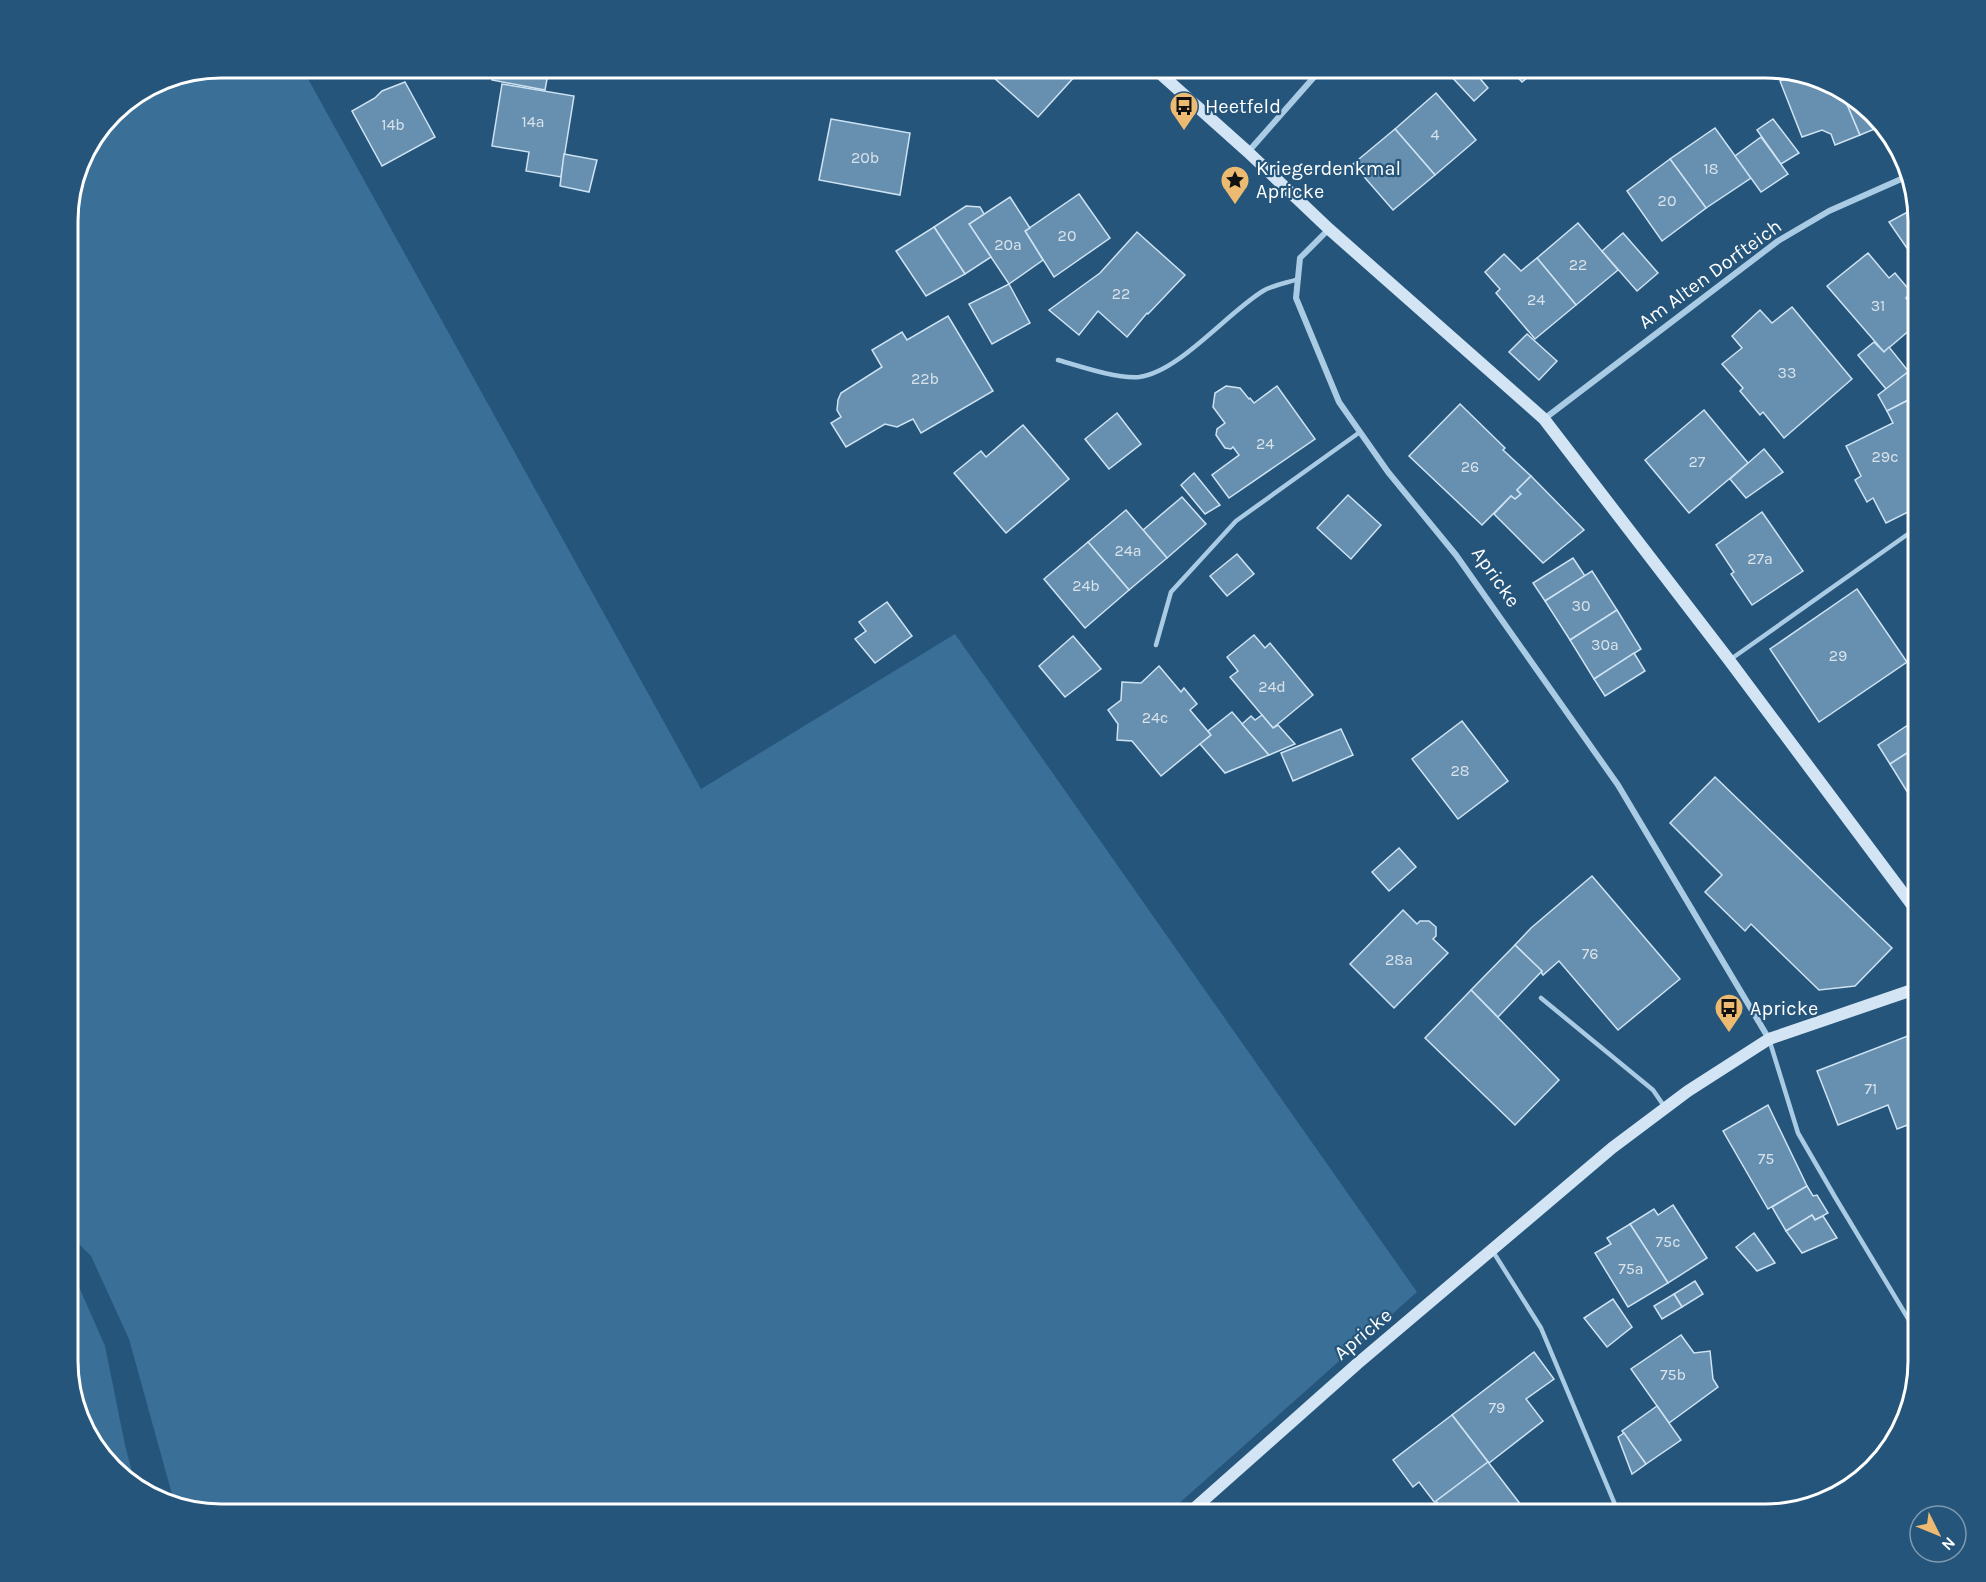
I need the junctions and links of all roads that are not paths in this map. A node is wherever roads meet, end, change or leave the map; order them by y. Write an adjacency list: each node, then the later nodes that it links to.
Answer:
1 (1165, 78): 3 (street)
2 (1313, 78): 3 (street)
3 (1248, 152): 5 (street)
4 (1902, 180): 8 (street, Am Alten Dorfteich)
5 (1329, 229): 6 (street, Apricke); 8 (street)
6 (1298, 279): 7 (lane); 9 (street, Apricke)
7 (1058, 360)
8 (1544, 419): 12 (street)
9 (1360, 432): 11 (lane); 16 (street, Apricke)
10 (1908, 534): 12 (lane)
11 (1156, 645)
12 (1729, 660): 13 (street)
13 (1908, 900)
14 (1908, 991): 16 (street, Apricke)
15 (1541, 998): 17 (lane)
16 (1769, 1039): 17 (street, Apricke); 19 (lane, Apricke)
17 (1665, 1108): 18 (street, Apricke)
18 (1492, 1250): 20 (street, Apricke); 21 (lane)
19 (1908, 1319)
20 (1200, 1504)
21 (1614, 1504)

